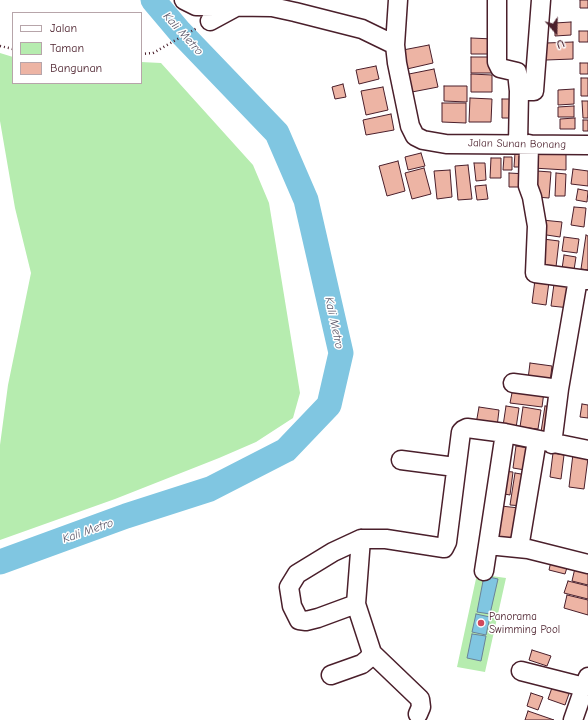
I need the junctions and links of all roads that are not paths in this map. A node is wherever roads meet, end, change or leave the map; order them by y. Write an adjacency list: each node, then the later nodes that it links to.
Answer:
1 (184, 0): 5 (street)
2 (398, 0): 7 (street, Jalan Sunan Bonang)
3 (497, 0): 8 (street)
4 (541, 0): 8 (street)
5 (238, 6): 6 (street); 7 (street)
6 (210, 21)
7 (395, 45): 9 (street, Jalan Sunan Bonang)
8 (519, 91): 9 (street)
9 (524, 144): 10 (street, Jalan Sunan Bonang); 11 (street)
10 (588, 145)
11 (583, 279): 13 (street)
12 (512, 383): 13 (street)
13 (559, 389): 15 (street)
14 (505, 433): 15 (street); 18 (street); 20 (street)
15 (545, 442): 16 (street); 21 (street)
16 (588, 450)
17 (401, 460): 18 (street)
18 (456, 467): 19 (street)
19 (361, 539): 24 (street); 24 (street)
20 (488, 545): 21 (street); 23 (street)
21 (519, 548): 22 (street)
22 (588, 564)
23 (484, 571)
24 (356, 604): 25 (street)
25 (372, 653): 27 (street); 29 (street)
26 (521, 671): 28 (street)
27 (331, 675)
28 (586, 682): 30 (street)
29 (418, 714)
30 (572, 720)

